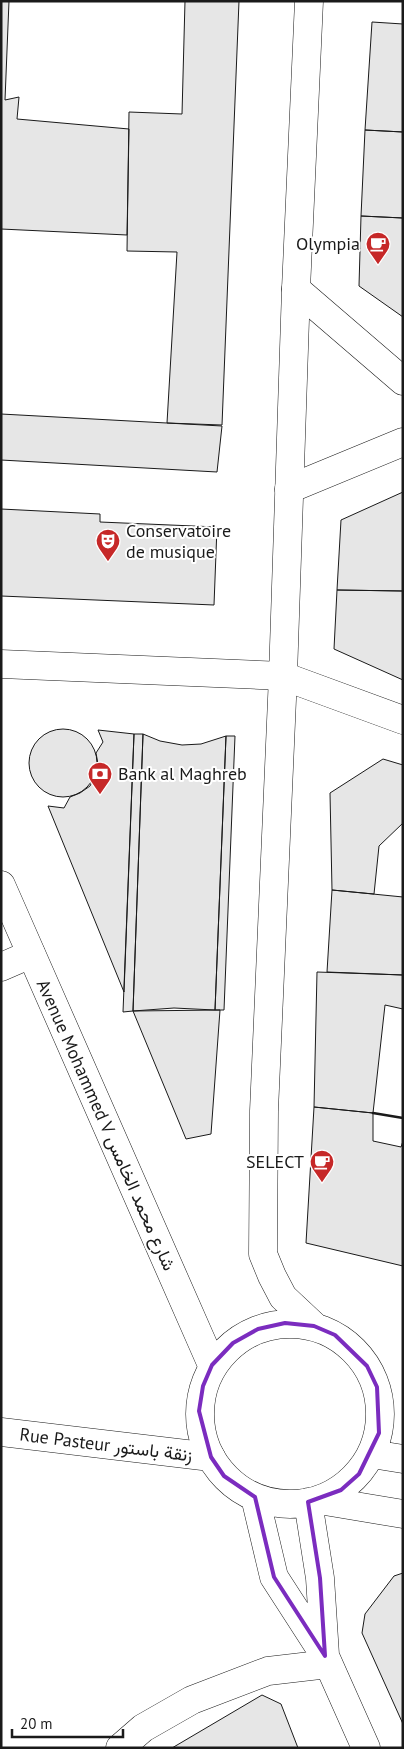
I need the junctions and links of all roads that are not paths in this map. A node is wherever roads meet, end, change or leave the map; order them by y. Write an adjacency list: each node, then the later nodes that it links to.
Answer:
1 (309, 1): 2 (main road)
2 (296, 289): 3 (main road); 5 (main road)
3 (403, 381)
4 (403, 442): 5 (main road)
5 (289, 489): 7 (main road)
6 (1, 664): 7 (main road)
7 (283, 676): 8 (main road); 12 (main road)
8 (403, 720)
9 (1, 885): 10 (main road, Avenue Mohammed V شارع محمد الخامس)
10 (31, 954): 11 (main road); 13 (main road, Avenue Mohammed V شارع محمد الخامس)
11 (1, 967)
12 (314, 1326): 13 (main road); 15 (main road)
13 (212, 1365): 16 (main road)
14 (1, 1432): 16 (main road, Rue Pasteur زنقة باستور)
15 (372, 1454): 17 (main road); 19 (main road)
16 (211, 1457): 18 (main road)
17 (403, 1459)
18 (255, 1498): 19 (main road); 21 (main road)
19 (314, 1501): 20 (main road); 21 (main road)
20 (403, 1514)
21 (326, 1660): 22 (main road); 23 (main road)
22 (120, 1748)
23 (366, 1748)

